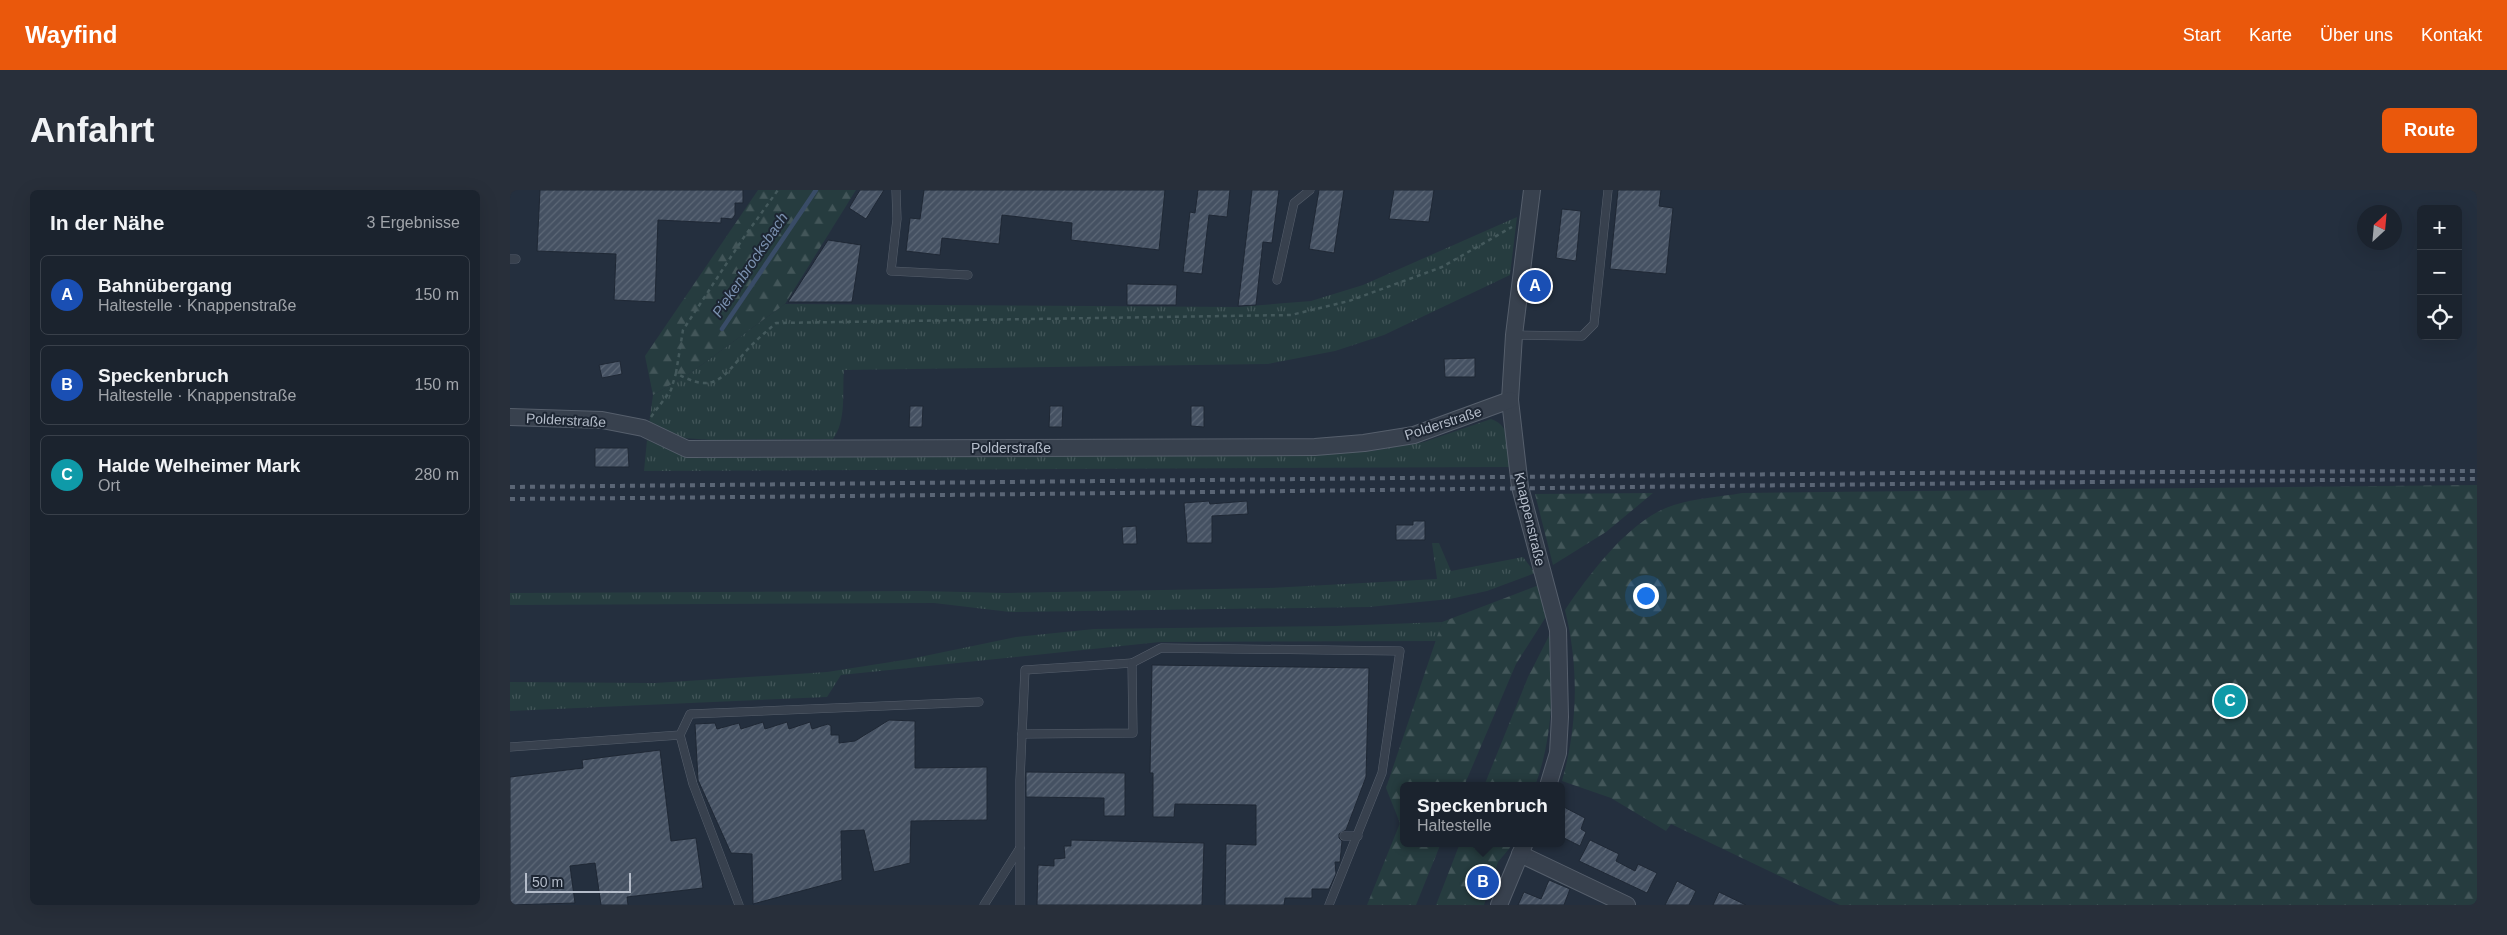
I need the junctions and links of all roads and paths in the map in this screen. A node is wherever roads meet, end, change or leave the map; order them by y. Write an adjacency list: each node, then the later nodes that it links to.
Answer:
1 (778, 190): 10 (path)
2 (896, 190): 7 (lane)
3 (1310, 190): 8 (lane)
4 (1532, 190): 6 (street, Knappenstraße)
5 (1608, 190): 9 (lane)
6 (1527, 227): 9 (street, Knappenstraße); 10 (path)
7 (968, 275)
8 (1277, 280)
9 (1514, 335): 11 (street, Knappenstraße)
10 (676, 373): 13 (path)
11 (1510, 400): 13 (street, Polderstraße); 19 (street, Knappenstraße)
12 (510, 417): 13 (street, Polderstraße)
13 (643, 428)
14 (1132, 663): 16 (lane); 16 (lane); 21 (lane)
15 (979, 702): 17 (lane)
16 (1022, 734): 22 (lane)
17 (680, 735): 18 (lane); 24 (lane)
18 (510, 747)
19 (1549, 782)
20 (1344, 836): 21 (lane)
21 (1358, 836): 27 (lane)
22 (1020, 848): 25 (lane); 26 (lane)
23 (1523, 848): 28 (street); 29 (street)
24 (740, 905)
25 (984, 905)
26 (1020, 905)
27 (1329, 905)
28 (1499, 905)
29 (1627, 905)

